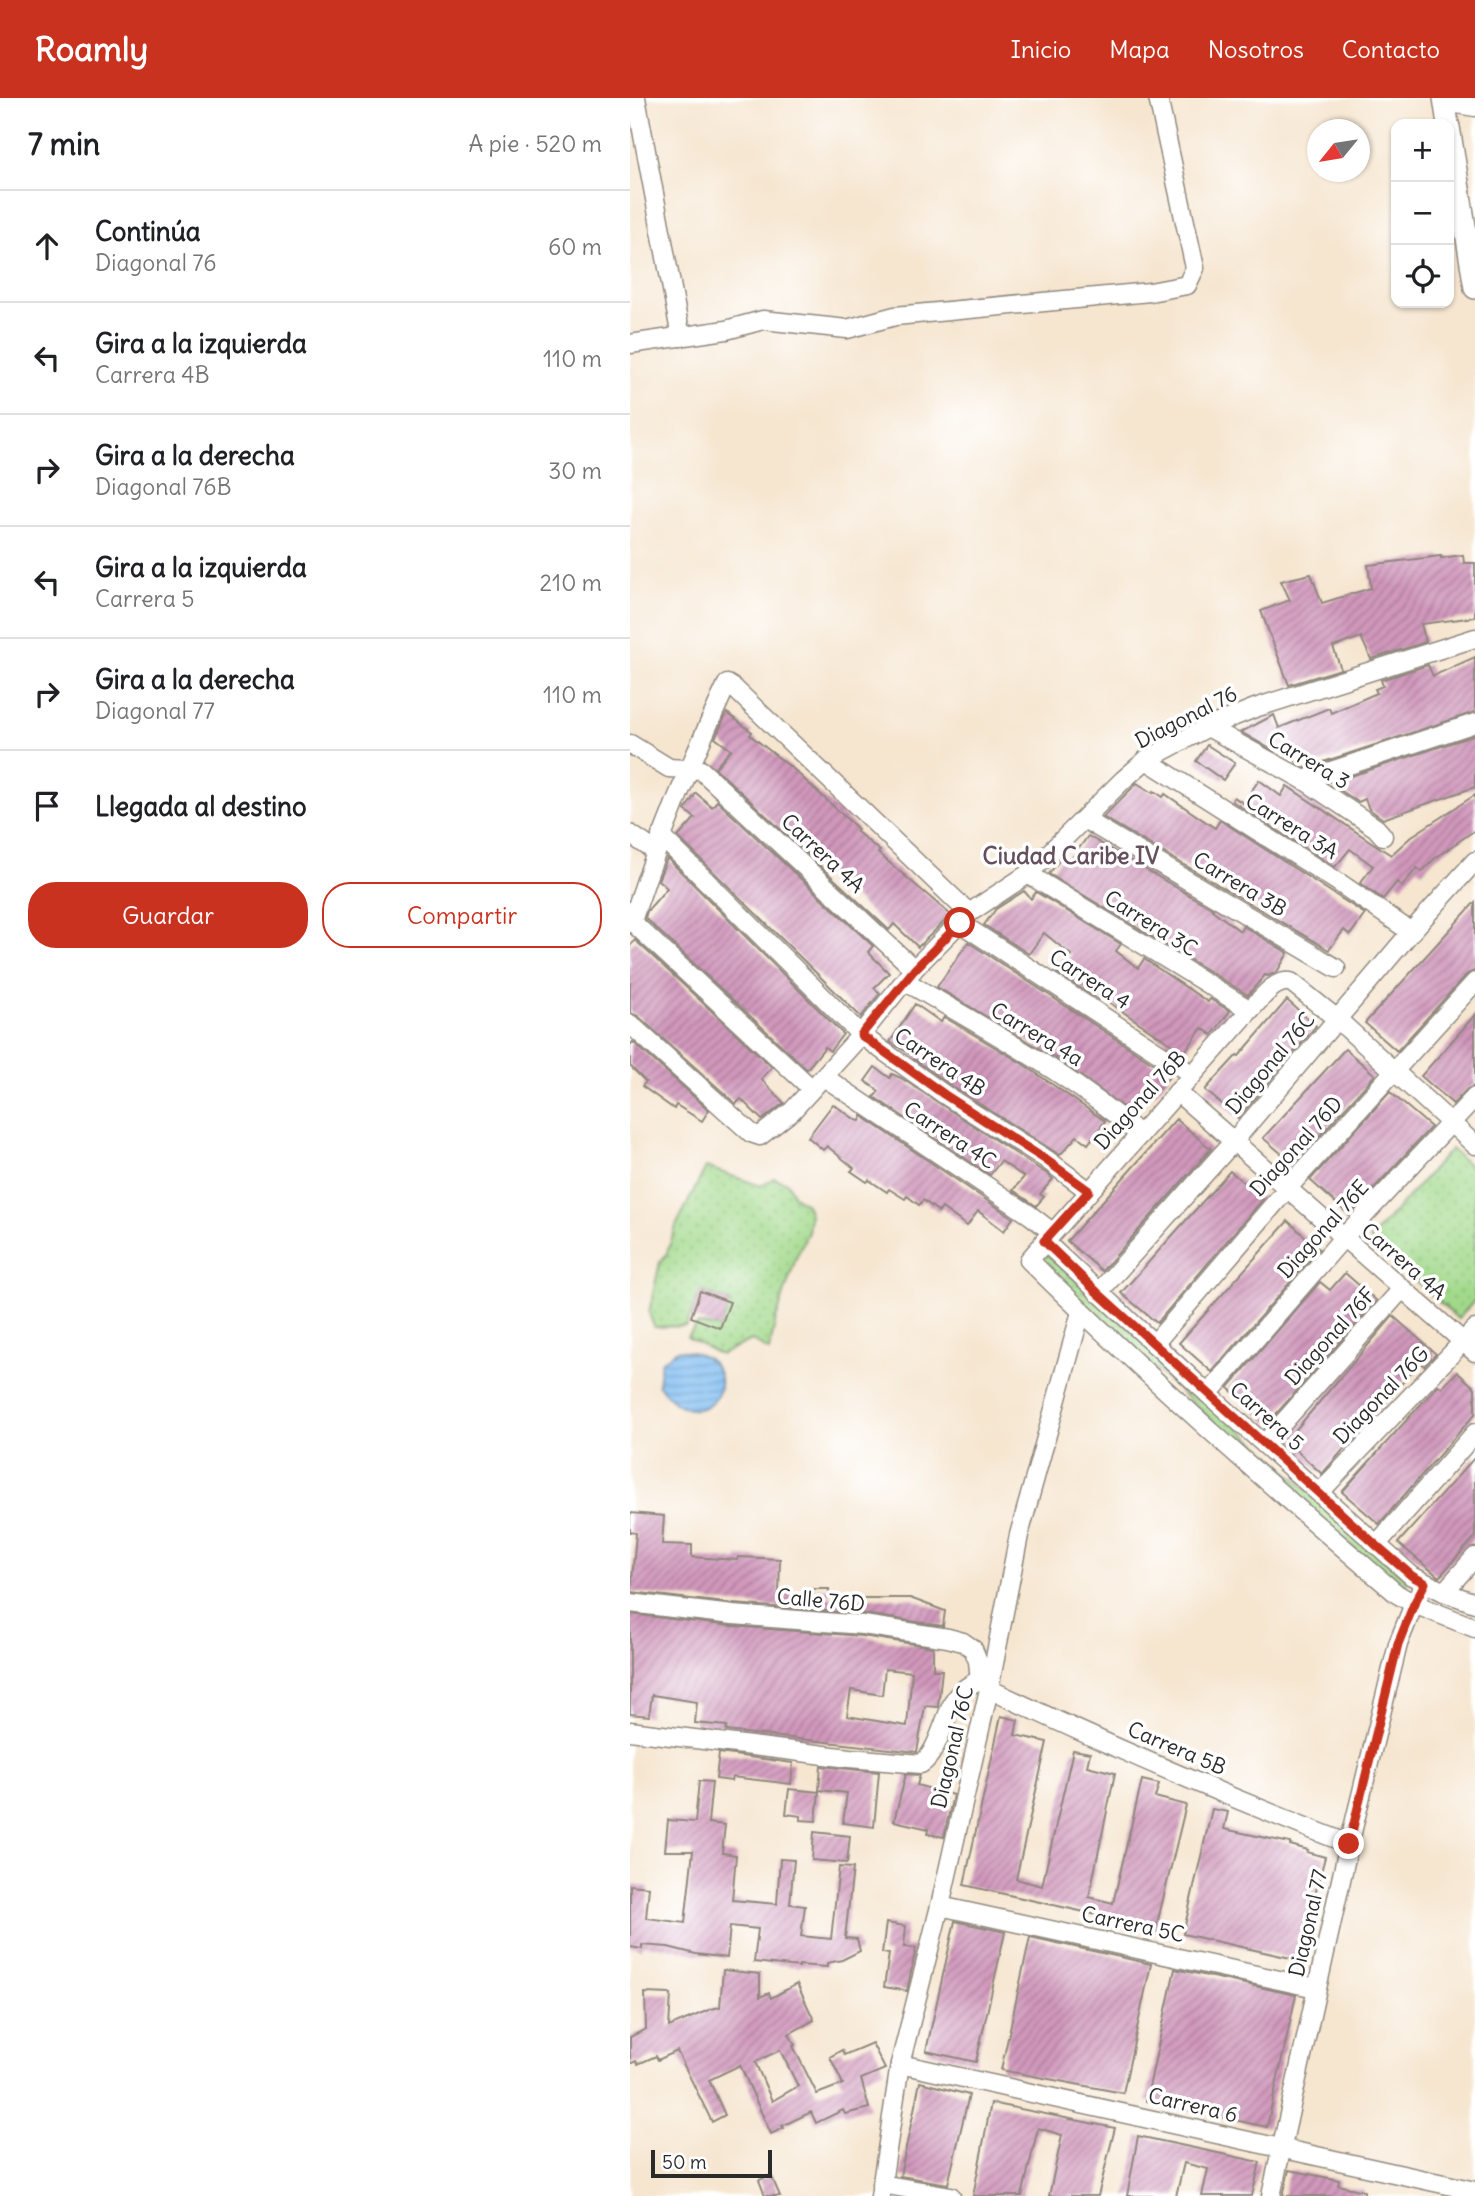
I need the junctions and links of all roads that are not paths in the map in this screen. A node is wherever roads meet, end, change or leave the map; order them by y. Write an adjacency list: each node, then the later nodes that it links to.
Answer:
1 (636, 98): 8 (street)
2 (1158, 98): 8 (street)
3 (1444, 100): 4 (street); 5 (street)
4 (1475, 107)
5 (1448, 119)
6 (1454, 156): 7 (street)
7 (1475, 288)
8 (681, 337): 9 (street)
9 (630, 344)
10 (1475, 638): 12 (street, Diagonal 76)
11 (1475, 723): 16 (street)
12 (1208, 727): 14 (street, Diagonal 76); 16 (street, Carrera 3)
13 (630, 744): 15 (street)
14 (1146, 761): 17 (street, Diagonal 76); 25 (street, Carrera 3A)
15 (694, 770): 20 (street); 23 (street, Carrera 4); 27 (street, Carrera 4A)
16 (1304, 780): 19 (street, Carrera 3)
17 (1084, 819): 22 (street, Diagonal 76); 26 (street, Carrera 3B)
18 (630, 834): 20 (street, Carrera 4B)
19 (1383, 836)
20 (658, 843): 24 (street); 32 (street, Carrera 4B)
21 (1475, 860): 25 (street, Diagonal 76C)
22 (1028, 874): 23 (street, Diagonal 76); 29 (street, Carrera 3C)
23 (965, 918): 27 (street, Diagonal 76); 34 (street, Carrera 4)
24 (631, 920): 35 (street, Carrera 4C)
25 (1411, 932): 30 (street, Diagonal 76C)
26 (1336, 968)
27 (909, 975): 32 (street, Diagonal 76); 39 (street, Carrera 4a)
28 (1475, 982): 33 (street, Diagonal 76D)
29 (1251, 1010): 30 (street, Diagonal 76B); 34 (street, Diagonal 76B)
30 (1338, 1019): 33 (street); 40 (street, Diagonal 76C)
31 (630, 1024): 35 (street, Diagonal 76)
32 (861, 1035): 35 (street, Diagonal 76); 43 (street, Carrera 4B)
33 (1394, 1072): 38 (street); 42 (street, Diagonal 76D)
34 (1193, 1075): 36 (street, Diagonal 76B)
35 (818, 1083): 44 (street, Carrera 4C)
36 (1177, 1092): 39 (street, Diagonal 76B); 40 (street, Carrera 4A)
37 (1475, 1097): 38 (street, Diagonal 76E)
38 (1451, 1123): 41 (street); 45 (street, Diagonal 76E)
39 (1140, 1135): 43 (street, Diagonal 76B)
40 (1233, 1142): 42 (street, Carrera 4A); 47 (street, Diagonal 76C)
41 (1475, 1145)
42 (1286, 1190): 45 (street, Carrera 4A); 50 (street, Diagonal 76D)
43 (1089, 1191): 44 (street, Diagonal 76B)
44 (1048, 1236): 47 (street, Carrera 5); 48 (street, Diagonal 76B)
45 (1343, 1238): 46 (street, Carrera 4A); 51 (street, Diagonal 76E)
46 (1402, 1289): 49 (street, Carrera 4A); 53 (street, Diagonal 76F)
47 (1098, 1293): 50 (street, Carrera 5)
48 (1081, 1311): 61 (street); 63 (street, Diagonal 76C)
49 (1471, 1341): 54 (street, Diagonal 76G)
50 (1154, 1343): 51 (street, Carrera 5)
51 (1209, 1394): 53 (street, Carrera 5)
52 (1475, 1433): 55 (street)
53 (1264, 1444): 54 (street, Carrera 5)
54 (1319, 1493): 55 (street, Carrera 5)
55 (1376, 1545): 57 (street, Carrera 5)
56 (1475, 1557): 58 (street)
57 (1425, 1583): 58 (street, Carrera 5); 61 (street, Diagonal 77)
58 (1444, 1592): 59 (street, Carrera 5)
59 (1475, 1603)
60 (630, 1604): 63 (street, Calle 76D)
61 (1414, 1604): 62 (street); 65 (street, Diagonal 77)
62 (1475, 1628)
63 (987, 1681): 64 (street); 65 (street, Carrera 5B); 66 (street, Diagonal 76C)
64 (630, 1731)
65 (1349, 1844): 67 (street, Diagonal 77)
66 (940, 1906): 67 (street, Carrera 5C); 68 (street, Diagonal 76C)
67 (1316, 1988): 69 (street, Diagonal 77)
68 (900, 2064): 69 (street, Carrera 6); 70 (street, Diagonal 76C)
69 (1283, 2149): 71 (street, Carrera 6); 73 (street, Diagonal 77)
70 (881, 2190): 72 (street)
71 (1475, 2191)
72 (951, 2196)
73 (1271, 2196)

